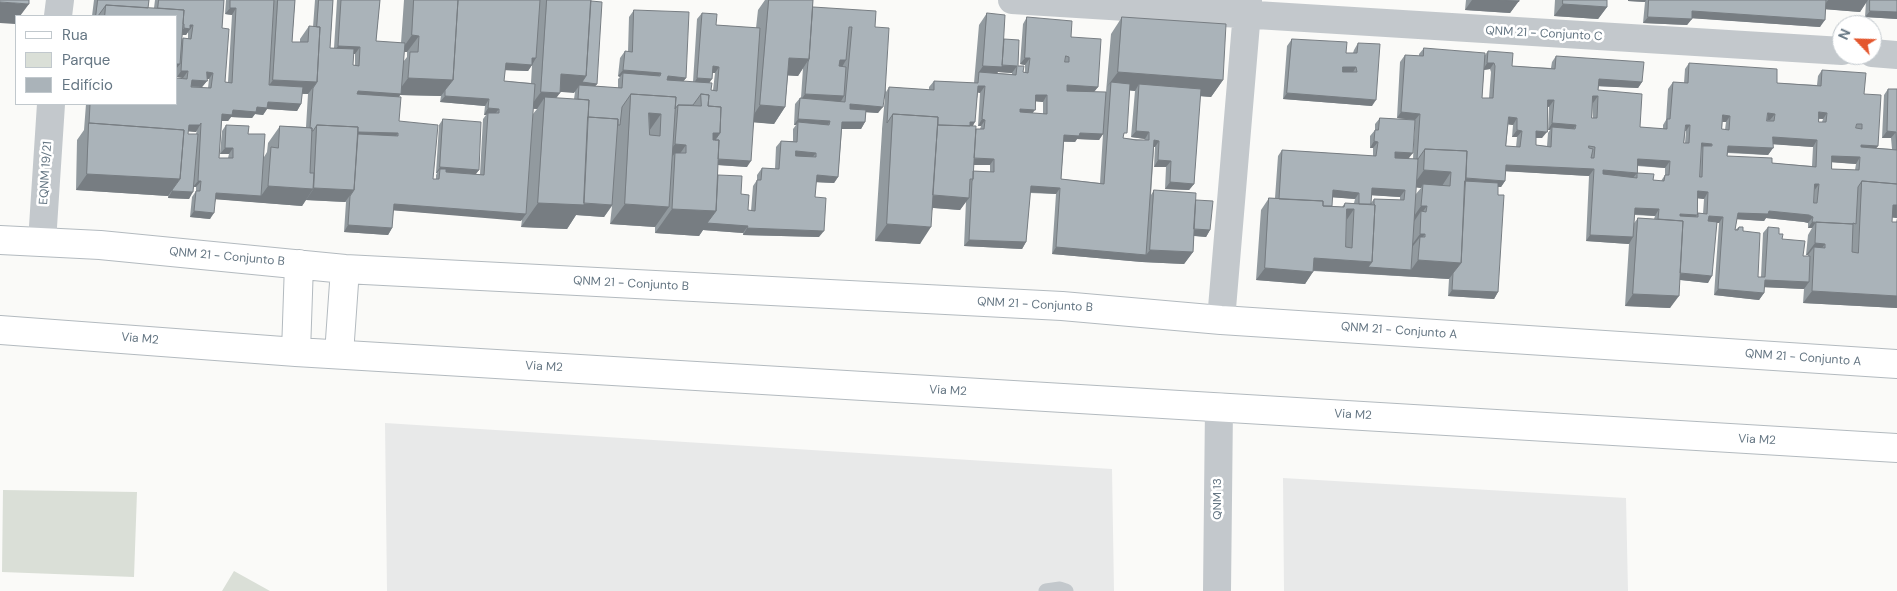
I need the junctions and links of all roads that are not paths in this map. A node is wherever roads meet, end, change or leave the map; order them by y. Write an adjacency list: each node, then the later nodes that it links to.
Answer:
1 (60, 0): 4 (street)
2 (1012, 0): 3 (street, QNM 21 - Conjunto C)
3 (1247, 8): 5 (street, QNM 21 - Conjunto C); 13 (street)
4 (58, 15)
5 (1832, 50)
6 (1882, 53): 7 (street)
7 (1897, 54)
8 (51, 105): 10 (street, EQNM 19/21)
9 (0, 240): 10 (main road)
10 (42, 242): 11 (main road, QNM 21 - Conjunto B)
11 (299, 264): 12 (main road, QNM 21 - Conjunto B); 15 (main road)
12 (345, 269): 13 (main road, QNM 21 - Conjunto B); 16 (main road)
13 (1221, 320): 17 (main road, QNM 21 - Conjunto A)
14 (0, 330): 15 (main road, Via M2)
15 (296, 352): 16 (main road, Via M2)
16 (338, 354): 18 (main road, Via M2)
17 (1897, 364)
18 (1218, 407): 19 (main road, Via M2); 22 (street, QNM 13)
19 (1897, 448)
20 (1046, 591): 21 (lane)
21 (1066, 591)
22 (1217, 591)

